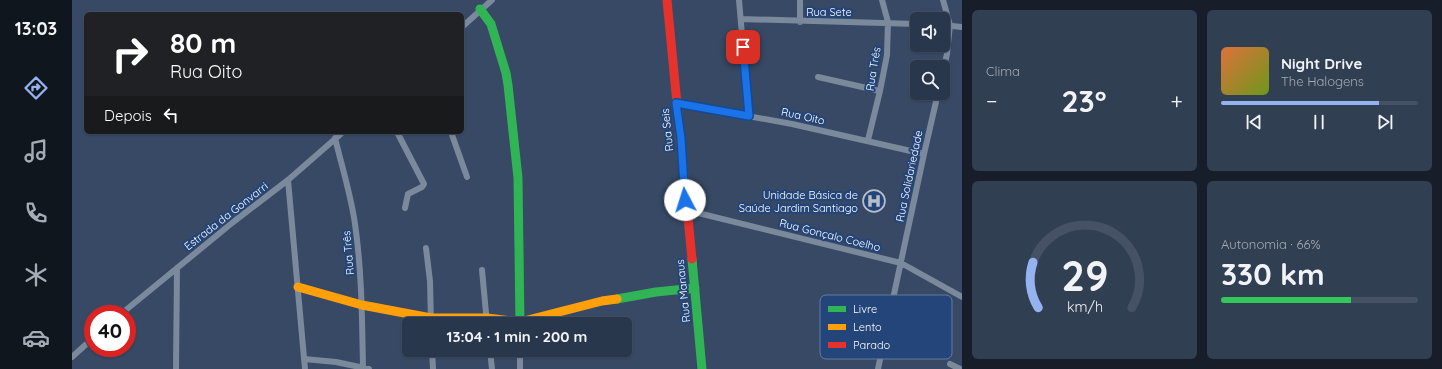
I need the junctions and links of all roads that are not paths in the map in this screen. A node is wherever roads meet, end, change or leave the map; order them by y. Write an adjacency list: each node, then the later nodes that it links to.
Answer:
1 (492, 0): 7 (street)
2 (667, 0): 19 (street, Rua Seis)
3 (739, 0): 9 (street)
4 (800, 0): 10 (street)
5 (882, 0): 11 (street, Rua Três)
6 (943, 0): 8 (street)
7 (480, 9): 13 (street); 44 (street)
8 (944, 12)
9 (741, 20): 10 (street, Rua Sete); 20 (street)
10 (800, 22): 11 (street, Rua Sete)
11 (888, 22): 12 (street, Rua Sete); 17 (street, Rua Três)
12 (910, 24)
13 (464, 25)
14 (950, 26): 15 (street)
15 (962, 27)
16 (818, 77): 17 (street)
17 (880, 91): 25 (street, Rua Três)
18 (936, 100): 26 (street, Rua Solidariedade)
19 (676, 103): 20 (street, Rua Oito); 30 (street, Rua Seis)
20 (749, 116): 25 (street, Rua Oito)
21 (340, 134): 24 (street, Estrada da Gonvarri)
22 (397, 134): 29 (street)
23 (452, 134): 27 (street)
24 (335, 138): 28 (street, Estrada da Gonvarri); 40 (street, Rua Três)
25 (868, 140): 26 (street, Rua Oito)
26 (924, 154): 32 (street, Rua Solidariedade)
27 (467, 177)
28 (288, 180): 33 (street, Estrada da Gonvarri); 35 (street)
29 (405, 208)
30 (686, 210): 32 (street, Rua Gonçalo Coelho); 36 (street, Rua Manaus)
31 (426, 248): 42 (street)
32 (901, 263): 37 (street, Rua Solidariedade); 38 (street, Rua Gonçalo Coelho)
33 (177, 268): 39 (street, Estrada da Gonvarri); 55 (street)
34 (482, 270): 43 (street)
35 (298, 287): 40 (street); 51 (street)
36 (695, 288): 45 (street); 60 (street, Rua Manaus)
37 (894, 295)
38 (962, 297)
39 (132, 305)
40 (362, 305): 41 (street); 54 (street, Rua Três)
41 (414, 317)
42 (431, 317)
43 (487, 317)
44 (520, 317)
45 (542, 317)
46 (84, 346): 47 (street)
47 (72, 357)
48 (432, 357): 57 (street)
49 (491, 357): 58 (street)
50 (520, 357): 59 (street)
51 (304, 359): 54 (street); 56 (street)
52 (880, 359): 61 (street, Rua Solidariedade)
53 (950, 364): 62 (street)
54 (366, 368)
55 (176, 369)
56 (306, 369)
57 (433, 369)
58 (492, 369)
59 (520, 369)
60 (702, 369)
61 (878, 369)
62 (960, 369)

